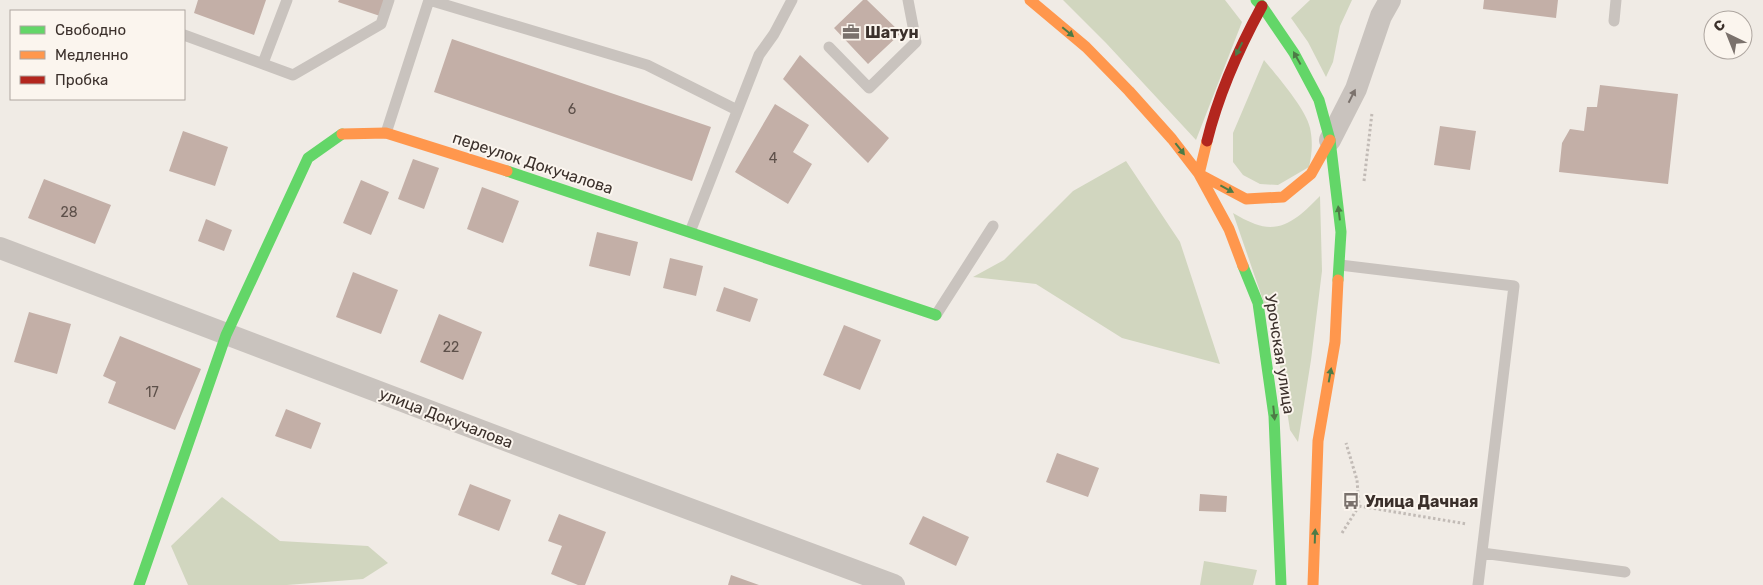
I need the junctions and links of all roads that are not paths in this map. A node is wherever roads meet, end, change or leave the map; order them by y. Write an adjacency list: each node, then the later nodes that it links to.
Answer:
1 (287, 0): 13 (lane)
2 (389, 0): 13 (lane)
3 (429, 0): 14 (lane); 15 (lane)
4 (792, 0): 14 (lane)
5 (908, 0): 12 (lane)
6 (1030, 0): 17 (main road, Урочская улица, one-way to 17)
7 (1390, 0): 16 (street, one-way to 7)
8 (1616, 0): 10 (lane)
9 (1262, 2): 16 (main road, Урочская улица, one-way to 9); 17 (main road, one-way to 17)
10 (1614, 21)
11 (185, 34): 13 (lane)
12 (829, 47)
13 (264, 63)
14 (738, 110): 19 (lane)
15 (386, 133): 19 (main road, переулок Докучалова); 23 (main road, переулок Докучалова)
16 (1330, 140): 17 (main road, one-way to 16); 21 (main road, Урочская улица, one-way to 16)
17 (1200, 174): 28 (main road, Урочская улица, one-way to 28)
18 (993, 226): 22 (lane)
19 (690, 232): 22 (main road, переулок Докучалова)
20 (0, 248): 23 (street, улица Докучалова)
21 (1340, 265): 24 (lane); 29 (main road, Урочская улица, one-way to 21)
22 (936, 315)
23 (226, 334): 26 (main road, переулок Докучалова); 27 (street, улица Докучалова)
24 (1482, 553): 25 (lane); 30 (lane)
25 (1625, 572)
26 (139, 585)
27 (894, 585)
28 (1281, 585)
29 (1313, 585)
30 (1478, 585)

